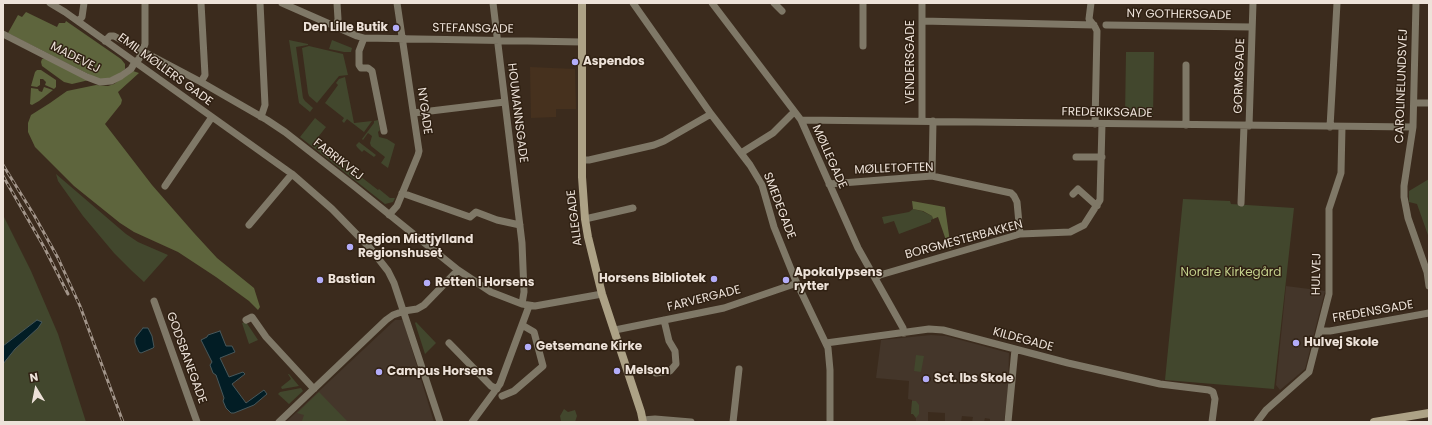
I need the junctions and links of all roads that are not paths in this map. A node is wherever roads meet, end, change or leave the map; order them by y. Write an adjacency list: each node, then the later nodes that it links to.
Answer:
1 (50, 3): 21 (street, EMIL MØLLERS GADE)
2 (84, 3): 21 (street)
3 (145, 3): 34 (street)
4 (201, 3): 37 (street)
5 (260, 3): 45 (street)
6 (282, 3): 26 (street, STEFANSGADE)
7 (337, 3): 26 (street)
8 (397, 3): 30 (street, NYGADE)
9 (493, 3): 31 (street, HOUMANNSGADE)
10 (582, 3): 32 (street, ALLEGADE)
11 (633, 3): 43 (street, SMEDEGADE)
12 (712, 3): 41 (street, MØLLEGADE)
13 (774, 3): 20 (street)
14 (863, 3): 33 (street)
15 (922, 3): 22 (street, VENDERSGADE)
16 (1091, 3): 23 (street, BORGMESTERBAKKEN)
17 (1253, 3): 25 (street, GORMSGADE)
18 (1336, 3): 52 (street)
19 (1416, 3): 39 (street, CAROLINELUNDSVEJ)
20 (782, 11)
21 (78, 21): 28 (street, EMIL MØLLERS GADE)
22 (922, 21): 23 (street); 47 (street, VENDERSGADE)
23 (1094, 25): 49 (street, BORGMESTERBAKKEN)
24 (1106, 25): 25 (street, NY GOTHERSGADE)
25 (1252, 26): 51 (street, GORMSGADE)
26 (336, 27): 29 (street, STEFANSGADE)
27 (3, 34): 35 (street, MADEVEJ)
28 (108, 38): 34 (street, EMIL MØLLERS GADE); 35 (street, EMIL MØLLERS GADE)
29 (364, 38): 30 (street, STEFANSGADE); 55 (street)
30 (402, 38): 31 (street, STEFANSGADE); 42 (street, NYGADE)
31 (497, 40): 32 (street, STEFANSGADE); 38 (street, HOUMANNSGADE)
32 (582, 42): 59 (street, ALLEGADE)
33 (863, 46)
34 (142, 52): 35 (street); 37 (street, FABRIKVEJ)
35 (135, 62): 44 (street, EMIL MØLLERS GADE)
36 (1186, 65): 50 (street)
37 (201, 82): 45 (street, FABRIKVEJ)
38 (505, 102): 42 (street); 72 (street, HOUMANNSGADE)
39 (1414, 103): 40 (street); 54 (street, CAROLINELUNDSVEJ)
40 (1429, 103)
41 (794, 112): 46 (street, MØLLEGADE); 56 (street)
42 (414, 113): 64 (street, NYGADE)
43 (711, 114): 56 (street, SMEDEGADE); 59 (street)
44 (212, 117): 60 (street, EMIL MØLLERS GADE); 63 (street, EMIL MØLLERS GADE)
45 (262, 117): 69 (street, FABRIKVEJ)
46 (801, 120): 47 (street, FREDERIKSGADE); 62 (street, MØLLEGADE)
47 (922, 121): 48 (street, FREDERIKSGADE)
48 (933, 121): 49 (street, FREDERIKSGADE); 61 (street)
49 (1099, 124): 50 (street, FREDERIKSGADE); 58 (street, BORGMESTERBAKKEN)
50 (1186, 125): 51 (street, FREDERIKSGADE)
51 (1246, 126): 52 (street, FREDERIKSGADE); 66 (street, GORMSGADE)
52 (1330, 127): 53 (street, FREDERIKSGADE)
53 (1342, 127): 54 (street, FREDERIKSGADE); 87 (street, HULVEJ)
54 (1413, 127): 77 (street, CAROLINELUNDSVEJ)
55 (384, 131)
56 (741, 153): 76 (street, SMEDEGADE)
57 (1076, 157): 58 (street)
58 (1102, 158): 67 (street, BORGMESTERBAKKEN)
59 (582, 160): 70 (street, ALLEGADE)
60 (292, 174): 71 (street); 81 (street, EMIL MØLLERS GADE)
61 (932, 176): 62 (street, MØLLETOFTEN); 73 (street, MØLLETOFTEN)
62 (829, 184): 75 (street, MØLLEGADE)
63 (165, 186)
64 (402, 193): 69 (street, NYGADE); 72 (street)
65 (1073, 194): 67 (street)
66 (1241, 203)
67 (1097, 206): 73 (street, BORGMESTERBAKKEN)
68 (633, 208): 70 (street)
69 (390, 215): 74 (street, FABRIKVEJ)
70 (585, 219): 78 (street, ALLEGADE)
71 (249, 225)
72 (520, 225): 80 (street, HOUMANNSGADE)
73 (1020, 234): 75 (street, BORGMESTERBAKKEN)
74 (458, 270): 80 (street, FABRIKVEJ); 81 (street)
75 (875, 278): 88 (street, MØLLEGADE)
76 (797, 283): 84 (street, FARVERGADE); 90 (street, SMEDEGADE)
77 (1429, 286)
78 (602, 294): 80 (street); 86 (street, ALLEGADE)
79 (154, 301): 99 (street, GODSBANEGADE)
80 (525, 305): 85 (street, HOUMANNSGADE)
81 (404, 311): 94 (street); 101 (street, EMIL MØLLERS GADE)
82 (1429, 314): 87 (street, FREDENSGADE)
83 (246, 320): 94 (street)
84 (664, 320): 86 (street, FARVERGADE); 93 (street)
85 (522, 325): 95 (street, HOUMANNSGADE); 96 (street)
86 (615, 330): 98 (street, ALLEGADE)
87 (1320, 331): 108 (street, HULVEJ)
88 (904, 333): 90 (street, KILDEGADE); 91 (street, KILDEGADE)
89 (449, 343): 95 (street)
90 (826, 344): 105 (street, SMEDEGADE)
91 (1015, 349): 106 (street); 107 (street, KILDEGADE)
92 (739, 369): 104 (street)
93 (656, 373)
94 (314, 389): 100 (street)
95 (496, 390): 102 (street, HOUMANNSGADE)
96 (502, 396)
97 (1429, 412): 109 (street)
98 (643, 421): 103 (street)
99 (197, 422)
100 (279, 422)
101 (440, 422)
102 (472, 422)
103 (691, 422)
104 (733, 422)
105 (830, 422)
106 (1008, 422)
107 (1212, 422)
108 (1257, 422)
109 (1374, 422)

